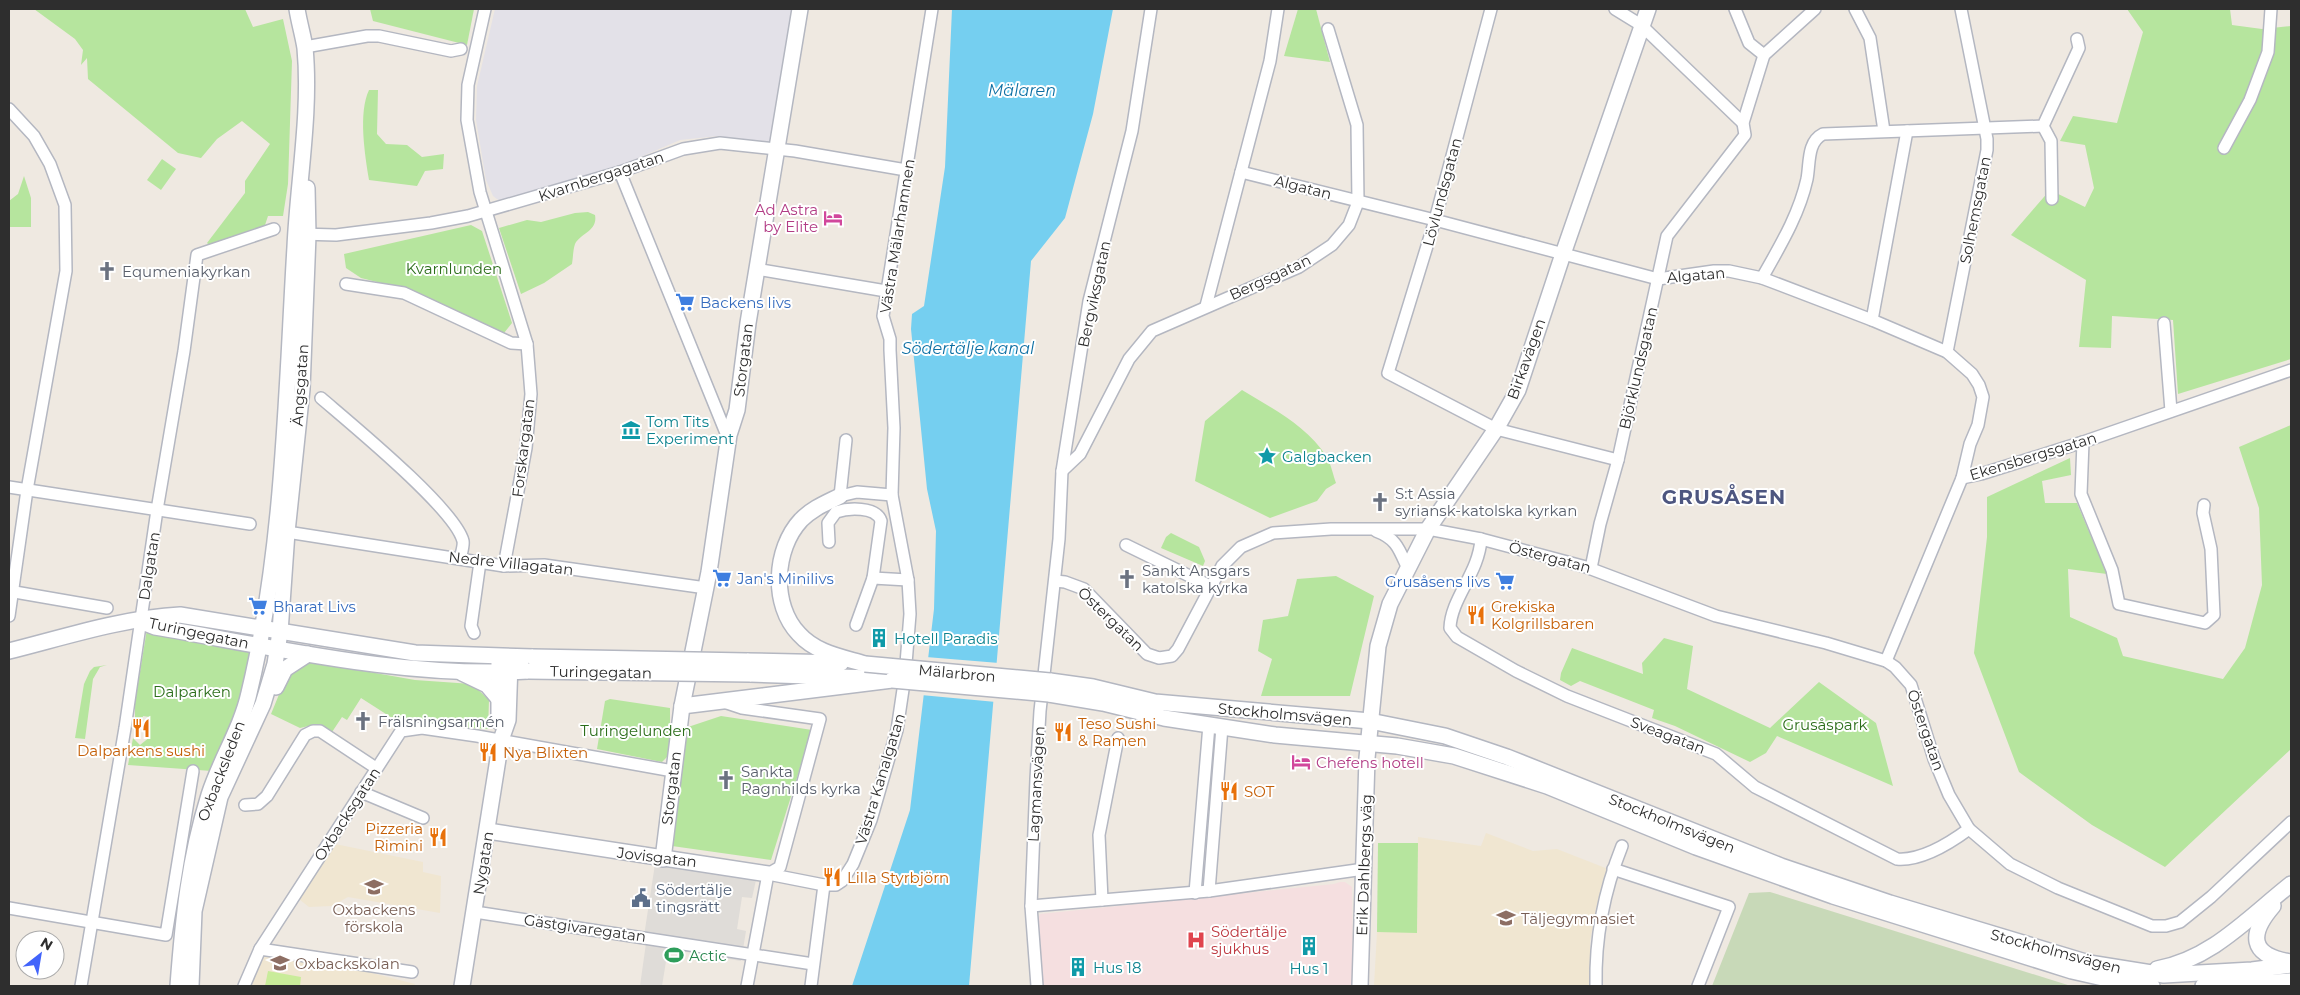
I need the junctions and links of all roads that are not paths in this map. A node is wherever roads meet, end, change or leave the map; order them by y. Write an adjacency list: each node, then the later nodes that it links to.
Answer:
1 (296, 9): 18 (main road, Ängsgatan)
2 (486, 9): 34 (street, Forskargatan)
3 (800, 9): 27 (main road, Storgatan)
4 (932, 9): 29 (street, Västra Mälarhamnen)
5 (1151, 9): 57 (street, Bergviksgatan)
6 (1278, 9): 31 (street)
7 (1491, 9): 35 (street, Lövlundsgatan)
8 (1615, 9): 15 (street)
9 (1648, 9): 15 (main road, Birkavägen)
10 (1735, 9): 20 (street)
11 (1815, 9): 20 (street)
12 (1855, 9): 25 (street)
13 (1961, 9): 24 (street, Solhemsgatan)
14 (2271, 9): 28 (street)
15 (1641, 25): 22 (street); 38 (main road, Birkavägen)
16 (1328, 29): 33 (street, Bergsgatan)
17 (2077, 39): 23 (street)
18 (305, 47): 19 (street); 37 (main road, Ängsgatan)
19 (461, 49)
20 (1764, 55): 22 (street, Björklundsgatan)
21 (9, 109): 60 (street)
22 (1743, 123): 41 (street, Björklundsgatan)
23 (2043, 126): 24 (street); 32 (street)
24 (1984, 129): 26 (street); 48 (street, Solhemsgatan)
25 (1884, 131): 26 (street); 40 (street)
26 (1907, 131): 45 (street)
27 (777, 148): 29 (street, Kvarnbergagatan); 30 (street, Kvarnbergagatan); 39 (main road, Storgatan)
28 (2224, 148)
29 (906, 170): 43 (street, Västra Mälarhamnen)
30 (620, 172): 34 (street, Kvarnbergagatan); 53 (street)
31 (1241, 172): 33 (street, Algatan); 44 (street)
32 (2052, 199)
33 (1358, 202): 35 (street, Algatan); 44 (street, Bergsgatan)
34 (487, 210): 37 (street, Kvarnbergagatan); 47 (street, Forskargatan)
35 (1435, 220): 38 (street, Algatan); 52 (street, Lövlundsgatan)
36 (274, 229): 64 (street, Dalgatan)
37 (302, 235): 68 (main road, Ängsgatan); 87 (main road, Ängsgatan)
38 (1562, 254): 41 (street, Algatan); 52 (main road, Birkavägen)
39 (756, 269): 43 (street); 53 (main road, Storgatan)
40 (1762, 278): 41 (street, Algatan); 45 (street, Algatan)
41 (1658, 279): 56 (street, Björklundsgatan)
42 (346, 284): 47 (street)
43 (886, 291): 61 (street, Västra Mälarhamnen)
44 (1206, 306): 57 (street, Bergsgatan)
45 (1872, 320): 48 (street, Algatan)
46 (2164, 323): 51 (street)
47 (527, 344): 74 (street, Forskargatan)
48 (1947, 352): 58 (street, Algatan)
49 (2291, 370): 51 (street, Ekensbergsgatan)
50 (321, 398): 72 (street)
51 (2171, 411): 55 (street, Ekensbergsgatan)
52 (1496, 430): 56 (street); 66 (main road, Birkavägen)
53 (728, 438): 81 (main road, Storgatan)
54 (846, 440): 62 (street)
55 (2083, 442): 58 (street, Ekensbergsgatan); 63 (street)
56 (1618, 460): 75 (street, Björklundsgatan)
57 (1062, 471): 79 (street, Bergviksgatan)
58 (1962, 478): 94 (street, Ekensbergsgatan)
59 (9, 487): 60 (street)
60 (27, 490): 64 (street); 82 (street)
61 (892, 495): 62 (street); 78 (street, Västra Kanalgatan)
62 (840, 496): 98 (main road)
63 (2204, 505)
64 (157, 510): 65 (street); 85 (street, Dalgatan)
65 (250, 524)
66 (1428, 529): 67 (street, Östergatan); 69 (street, Östergatan); 76 (main road, Birkavägen)
67 (1372, 530): 76 (street, Östergatan); 80 (street, Östergatan)
68 (287, 532): 72 (street, Nedre Villagatan); 88 (main road, Ängsgatan)
69 (1481, 539): 75 (street, Östergatan); 119 (street, Sveagatan)
70 (829, 542): 77 (street)
71 (1126, 545): 80 (street)
72 (460, 559): 73 (street, Nedre Villagatan)
73 (480, 562): 74 (street, Nedre Villagatan); 89 (street)
74 (504, 566): 81 (street, Nedre Villagatan)
75 (1591, 568): 94 (street, Östergatan)
76 (1408, 569): 105 (main road, Birkavägen)
77 (873, 578): 78 (street); 86 (street)
78 (908, 580): 126 (street, Västra Kanalgatan)
79 (1055, 582): 80 (street, Östergatan); 131 (street, Lagmansvägen)
80 (1210, 586)
81 (706, 588): 102 (main road, Storgatan)
82 (11, 592): 83 (street); 84 (street)
83 (107, 608)
84 (9, 616)
85 (140, 621): 87 (main road, Turingegatan); 90 (main road, Turingegatan); 92 (main road); 134 (street, Dalgatan)
86 (856, 625)
87 (262, 629): 88 (main road, Turingegatan); 90 (main road, Ängsgatan)
88 (280, 632): 91 (main road, Ängsgatan); 95 (main road, Turingegatan)
89 (474, 632)
90 (260, 646): 91 (main road, Turingegatan); 143 (main road, Oxbacksleden)
91 (278, 649): 93 (main road, Turingegatan); 103 (main road, Oxbacksleden)
92 (9, 651)
93 (308, 654): 97 (main road, Turingegatan); 103 (main road)
94 (1886, 661): 119 (street, Östergatan)
95 (504, 663): 96 (main road, Turingegatan); 97 (main road, Turingegatan); 100 (main road, Nygatan); 104 (main road, Nygatan)
96 (529, 666): 98 (main road, Turingegatan, bridge); 104 (main road)
97 (453, 670): 100 (main road)
98 (864, 676): 99 (main road, Mälarbron, bridge); 99 (main road, Mälarbron, bridge); 101 (main road)
99 (1049, 688): 105 (main road, Stockholmsvägen); 106 (main road, Stockholmsvägen)
100 (498, 698): 108 (main road, Nygatan)
101 (722, 701): 102 (main road); 125 (street)
102 (682, 706): 112 (main road, Storgatan)
103 (256, 719): 144 (main road, Oxbacksleden)
104 (508, 720): 108 (main road, Nygatan)
105 (1370, 721): 109 (main road, Erik Dahlbergs väg); 140 (main road, Stockholmsvägen)
106 (1216, 726): 109 (main road, Stockholmsvägen); 113 (street); 114 (street)
107 (1118, 738): 130 (street)
108 (501, 740): 110 (street, Oxbacksgatan); 112 (street, Oxbacksgatan); 120 (main road, Nygatan)
109 (1368, 743): 123 (main road, Erik Dahlbergs väg); 153 (main road, Stockholmsvägen)
110 (376, 768): 115 (street, Oxbacksgatan); 116 (street)
111 (193, 771): 134 (street)
112 (673, 771): 122 (main road, Storgatan)
113 (1204, 778): 114 (street); 129 (street)
114 (1218, 779): 128 (street)
115 (361, 792): 117 (street); 135 (street, Oxbacksgatan)
116 (245, 805)
117 (423, 818)
118 (2291, 822): 119 (street, Östergatan)
119 (1969, 829)
120 (488, 831): 122 (main road, Jovisgatan); 133 (main road, Nygatan)
121 (1622, 846): 124 (street)
122 (663, 859): 125 (main road, Jovisgatan)
123 (1364, 869): 128 (street); 150 (main road, Erik Dahlbergs väg)
124 (1613, 869): 151 (street); 152 (street)
125 (768, 874): 126 (street, Jovisgatan); 136 (street)
126 (824, 885): 137 (street)
127 (2291, 885): 138 (main road); 140 (main road)
128 (1209, 891): 129 (street)
129 (1195, 892): 130 (street)
130 (1102, 900): 131 (street)
131 (1031, 906): 149 (street, Lagmansvägen)
132 (9, 908): 134 (street)
133 (475, 912): 136 (street, Gästgivaregatan); 146 (main road, Nygatan)
134 (92, 922): 142 (street, Dalgatan)
135 (260, 949): 139 (street); 145 (street, Oxbacksgatan)
136 (752, 954): 137 (street, Gästgivaregatan); 147 (street)
137 (813, 964): 148 (street)
138 (2291, 964): 140 (main road, Stockholmsvägen)
139 (412, 972)
140 (2140, 972)
141 (2291, 981): 154 (main road)
142 (81, 986)
143 (178, 986)
144 (191, 986)
145 (244, 986)
146 (462, 986)
147 (747, 986)
148 (810, 986)
149 (1037, 986)
150 (1360, 986)
151 (1596, 986)
152 (1698, 986)
153 (2152, 986)
154 (2203, 986)

